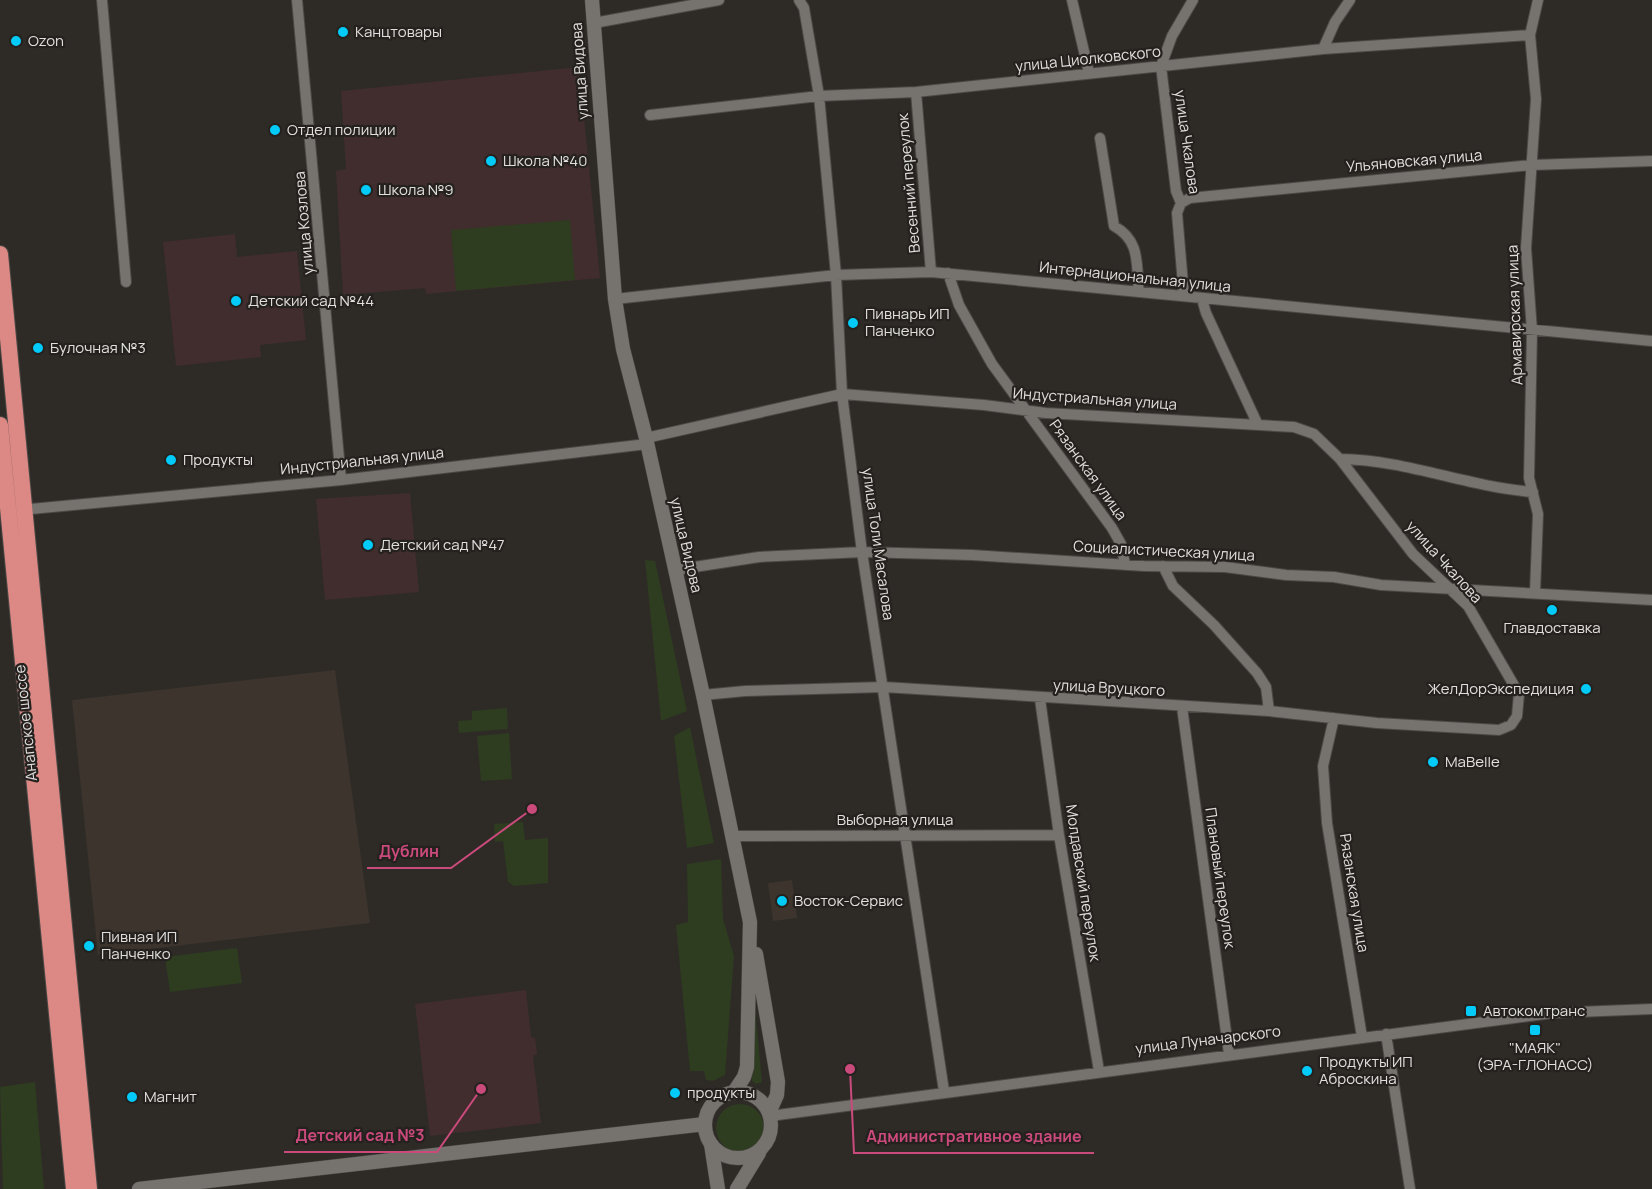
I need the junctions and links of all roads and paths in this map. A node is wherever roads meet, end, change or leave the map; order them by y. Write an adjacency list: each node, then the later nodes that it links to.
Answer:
1 (102, 0): 26 (street)
2 (297, 0): 39 (street, улица Козлова)
3 (592, 0): 10 (street, улица Видова)
4 (719, 0): 10 (street)
5 (799, 0): 16 (street, улица Толи Масалова)
6 (1072, 0): 14 (street)
7 (1193, 0): 13 (street, улица Чкалова)
8 (1350, 0): 12 (street)
9 (1538, 0): 11 (street, Армавирская улица)
10 (594, 23): 29 (street, улица Видова)
11 (1530, 35): 12 (street, улица Циолковского); 20 (street, Армавирская улица)
12 (1323, 49): 13 (street, улица Циолковского)
13 (1161, 66): 14 (street, улица Циолковского); 21 (street, улица Чкалова)
14 (1089, 74): 15 (street, улица Циолковского)
15 (916, 92): 16 (street, улица Циолковского); 23 (street, Весенний переулок)
16 (819, 96): 17 (street, улица Циолковского); 25 (street, улица Толи Масалова)
17 (650, 115)
18 (1100, 138): 27 (street)
19 (1652, 161): 20 (street, Ульяновская улица)
20 (1532, 165): 21 (street, Ульяновская улица); 31 (street, Армавирская улица)
21 (1181, 204): 28 (street, улица Чкалова)
22 (0, 254): 41 (highway, Анапское шоссе)
23 (931, 272): 24 (street, Интернациональная улица); 25 (street, Интернациональная улица)
24 (948, 273): 27 (street, Интернациональная улица); 34 (street, Рязанская улица)
25 (836, 274): 29 (street, Интернациональная улица); 33 (street, улица Толи Масалова)
26 (126, 282)
27 (1139, 292): 28 (street, Интернациональная улица)
28 (1184, 296): 30 (street, Интернациональная улица)
29 (615, 299): 37 (street, улица Видова)
30 (1202, 299): 31 (street, Интернациональная улица); 36 (street)
31 (1532, 331): 32 (street, Интернациональная улица); 40 (street, Армавирская улица)
32 (1652, 341)
33 (842, 394): 34 (street, Индустриальная улица); 37 (street, Индустриальная улица); 42 (street, улица Толи Масалова)
34 (1027, 411): 36 (street, Индустриальная улица); 43 (street, Рязанская улица)
35 (0, 425): 41 (highway, Анапское шоссе)
36 (1258, 425): 38 (street, Индустриальная улица)
37 (646, 441): 39 (street, Индустриальная улица); 45 (street, улица Видова)
38 (1340, 459): 40 (street); 46 (street, улица Чкалова)
39 (341, 480): 41 (street, Индустриальная улица)
40 (1533, 492): 47 (street, Армавирская улица)
41 (10, 510): 71 (highway, Анапское шоссе); 72 (highway, Анапское шоссе)
42 (862, 552): 43 (street, Социалистическая улица); 45 (street, Социалистическая улица); 49 (street, улица Толи Масалова)
43 (1125, 564): 44 (street, Социалистическая улица)
44 (1163, 566): 46 (street, Социалистическая улица); 53 (street)
45 (675, 570): 50 (street, улица Видова)
46 (1449, 587): 47 (street, Социалистическая улица); 55 (street, улица Чкалова)
47 (1535, 593): 48 (street, Социалистическая улица)
48 (1652, 600)
49 (884, 687): 50 (street, улица Вруцкого); 51 (street, улица Вруцкого); 56 (street, улица Толи Масалова)
50 (703, 695): 58 (street, улица Видова)
51 (1040, 699): 52 (street, улица Вруцкого); 57 (street, Молдавский переулок)
52 (1182, 707): 53 (street, улица Вруцкого); 63 (street, Плановый переулок)
53 (1269, 711): 54 (street, улица Вруцкого)
54 (1334, 718): 55 (street, улица Вруцкого); 62 (street, Рязанская улица)
55 (1511, 725)
56 (906, 835): 57 (street, Выборная улица); 58 (street, Выборная улица); 65 (street, улица Толи Масалова)
57 (1059, 835): 64 (street, Молдавский переулок)
58 (732, 836): 59 (street, улица Видова)
59 (750, 922): 66 (street, улица Видова); 67 (street)
60 (1652, 1008): 61 (street, улица Луначарского)
61 (1386, 1034): 62 (street, улица Луначарского); 76 (street)
62 (1362, 1037): 63 (street, улица Луначарского)
63 (1229, 1054): 64 (street, улица Луначарского)
64 (1099, 1071): 65 (street, улица Луначарского)
65 (944, 1091): 67 (street, улица Луначарского)
66 (734, 1092): 67 (street); 68 (street)
67 (769, 1114): 70 (street)
68 (705, 1124): 69 (street); 73 (street)
69 (711, 1144): 70 (street); 74 (street)
70 (761, 1150): 75 (street)
71 (74, 1189)
72 (89, 1189)
73 (139, 1189)
74 (718, 1189)
75 (737, 1189)
76 (1410, 1189)

